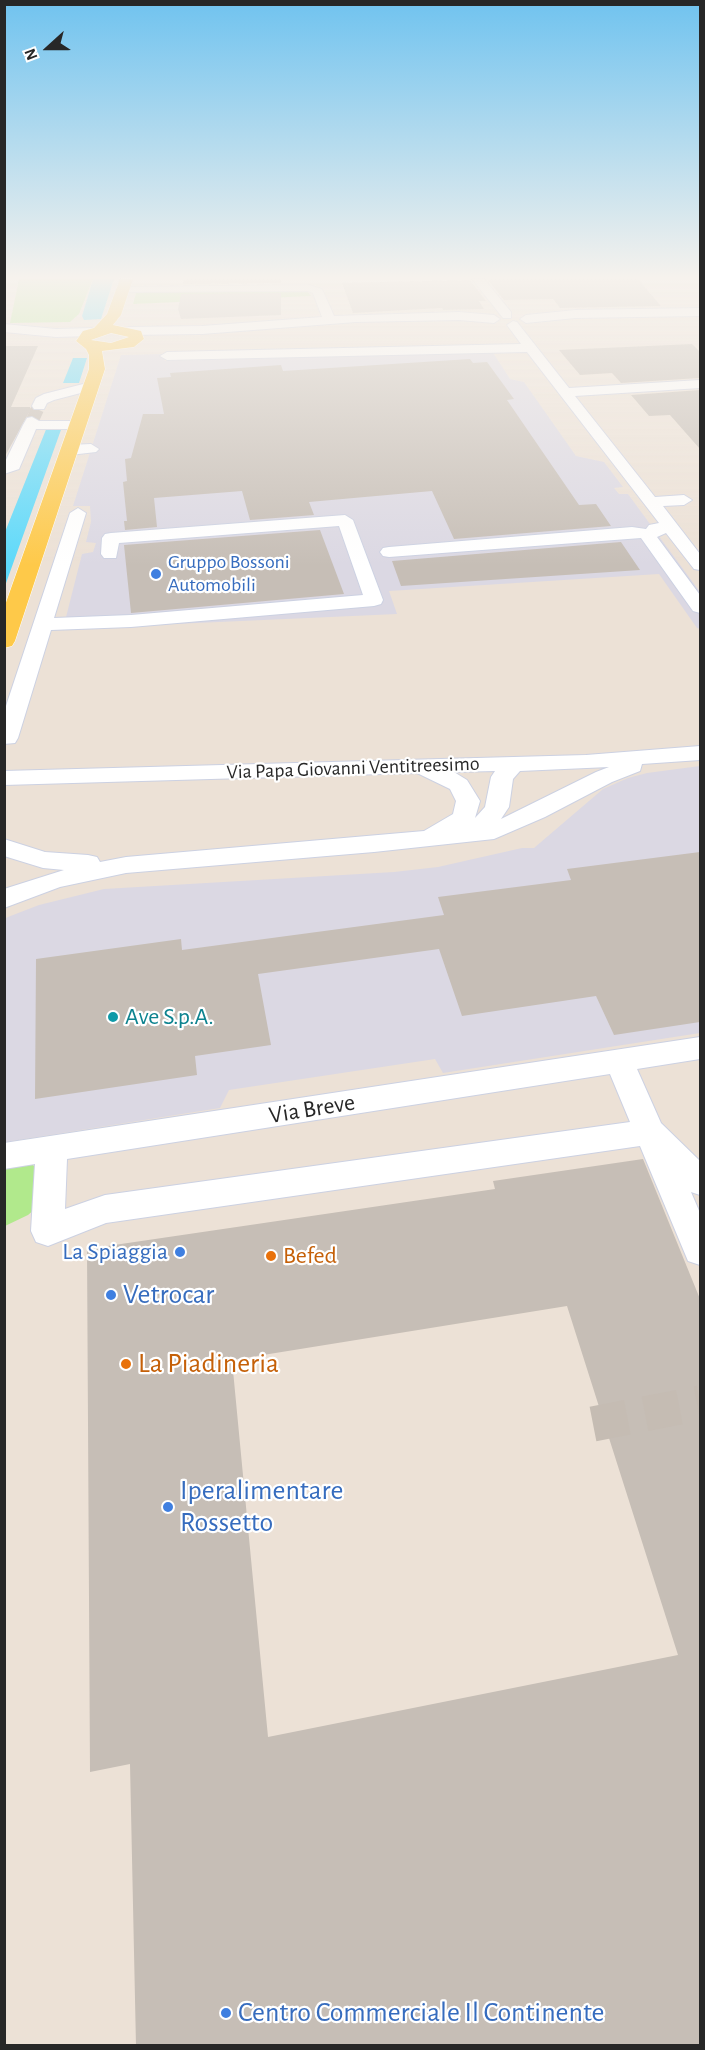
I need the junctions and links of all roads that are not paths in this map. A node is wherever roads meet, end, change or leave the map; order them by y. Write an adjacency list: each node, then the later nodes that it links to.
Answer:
1 (551, 375): 5 (street)
2 (94, 377): 6 (street); 7 (main road)
3 (700, 384): 5 (street)
4 (541, 389): 5 (street)
5 (563, 390): 11 (street)
6 (39, 406)
7 (79, 425): 8 (main road); 12 (street)
8 (70, 450): 9 (street); 15 (main road)
9 (91, 450)
10 (593, 452): 11 (street)
11 (613, 453): 14 (street)
12 (4, 469)
13 (684, 500): 14 (street)
14 (651, 502): 16 (street)
15 (46, 521): 20 (main road); 21 (street)
16 (671, 527): 17 (street); 22 (street)
17 (648, 534): 18 (street); 23 (street)
18 (389, 552)
19 (110, 554): 24 (street)
20 (33, 559): 21 (street); 25 (main road)
21 (63, 559): 24 (street)
22 (700, 565)
23 (700, 607)
24 (43, 624): 26 (street)
25 (4, 641)
26 (7, 738)
27 (700, 753): 28 (street, Via Papa Giovanni Ventitreesimo)
28 (659, 757): 29 (street, Via Papa Giovanni Ventitreesimo); 32 (street)
29 (521, 763): 30 (street, Via Papa Giovanni Ventitreesimo); 32 (street); 33 (street)
30 (414, 765): 31 (street, Via Papa Giovanni Ventitreesimo); 34 (street)
31 (4, 778)
32 (520, 820): 33 (street)
33 (458, 836): 34 (street)
34 (425, 840): 36 (street)
35 (4, 847): 36 (street)
36 (126, 865): 37 (street)
37 (4, 899)
38 (700, 1048): 39 (street, Via Breve)
39 (619, 1061): 40 (street); 41 (street, Via Breve)
40 (650, 1132): 41 (street); 43 (street); 44 (street)
41 (52, 1149): 42 (street, Via Breve)
42 (4, 1156)
43 (700, 1181)
44 (700, 1250)

